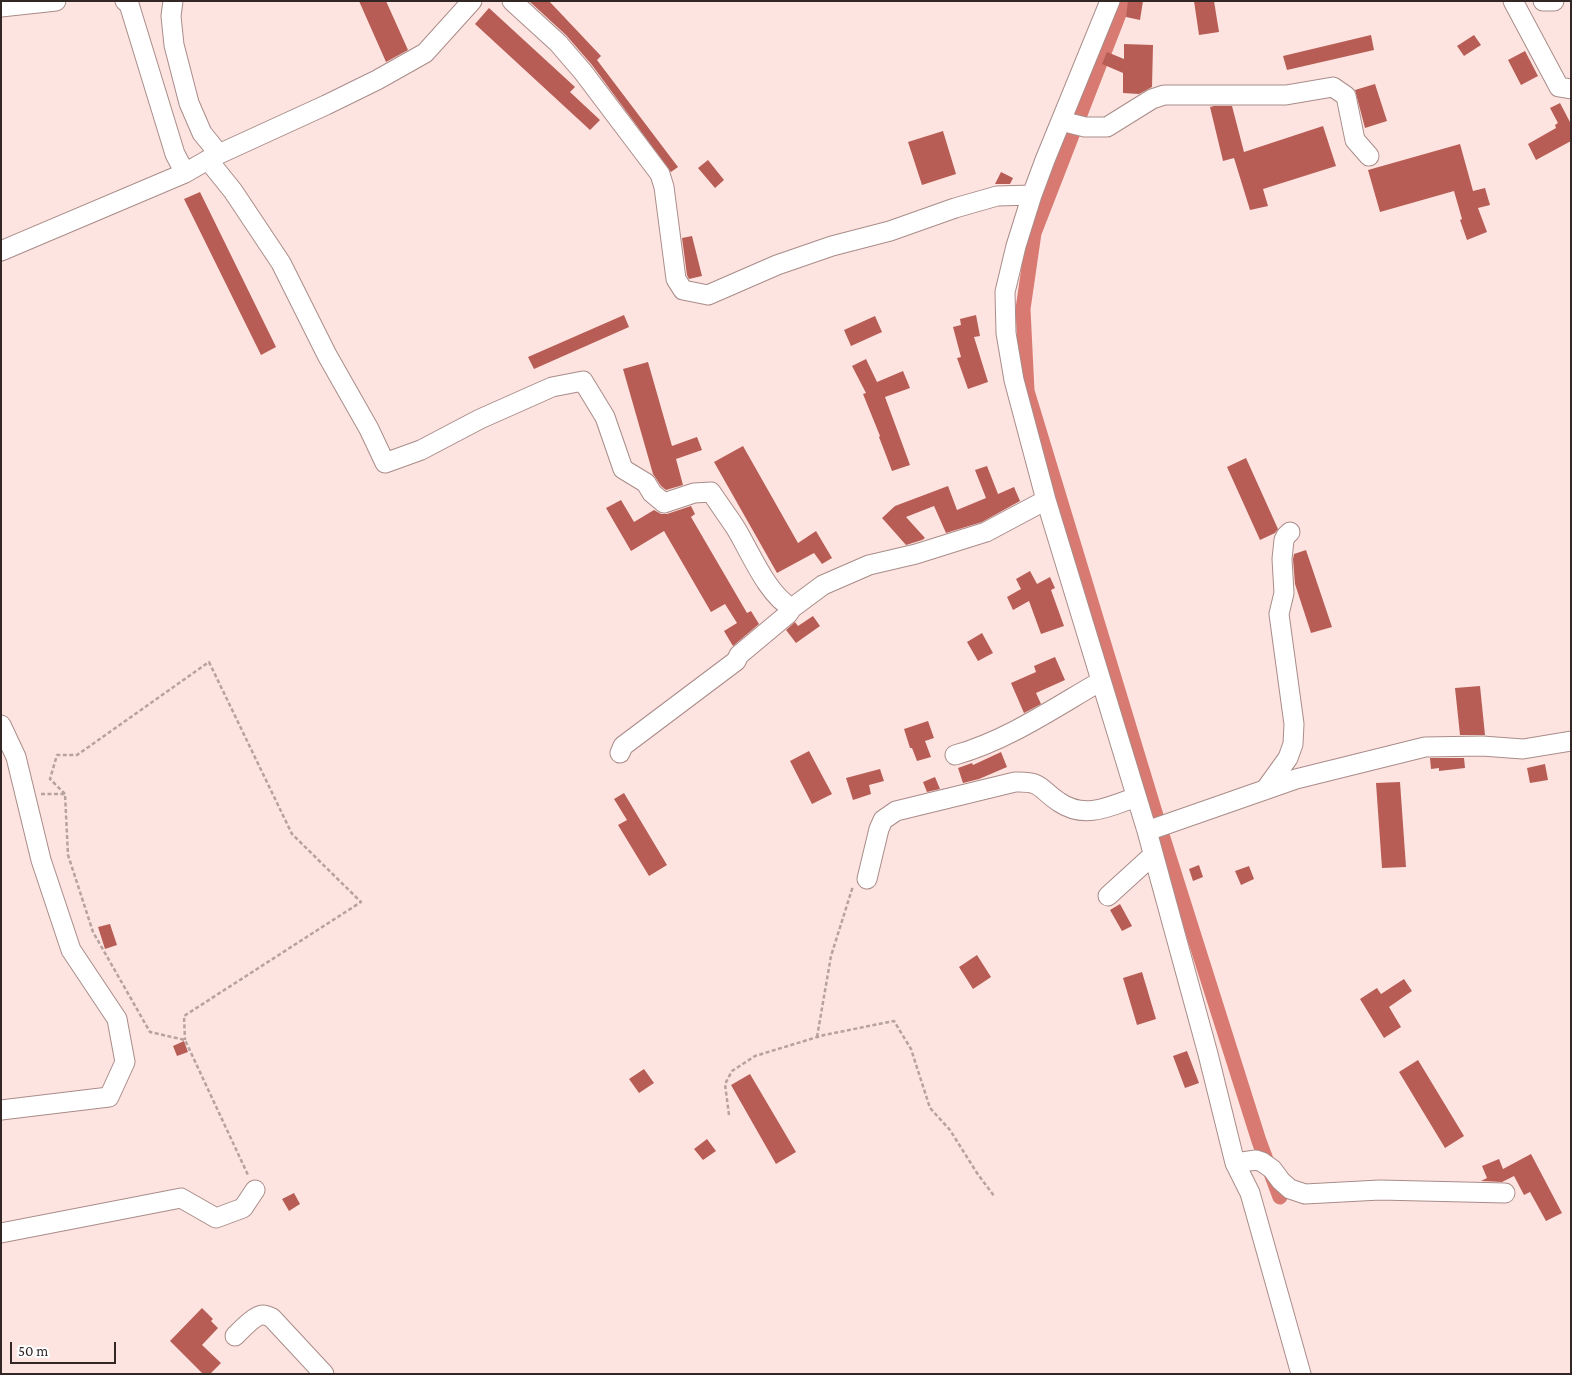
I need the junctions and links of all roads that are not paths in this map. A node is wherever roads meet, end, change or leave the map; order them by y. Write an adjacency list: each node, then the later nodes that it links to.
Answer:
1 (56, 1): 10 (street)
2 (125, 1): 15 (street)
3 (173, 1): 14 (street)
4 (472, 1): 14 (street)
5 (512, 1): 16 (street)
6 (1110, 1): 12 (street)
7 (1513, 1): 11 (street)
8 (1543, 1): 9 (street)
9 (1554, 1)
10 (1, 7)
11 (1571, 89)
12 (1061, 121): 13 (street); 16 (street)
13 (1369, 156)
14 (214, 157): 15 (street); 20 (street)
15 (185, 172): 17 (street)
16 (1032, 195): 18 (street)
17 (1, 250)
18 (1046, 500): 20 (street); 21 (street)
19 (1290, 532): 26 (street)
20 (792, 608): 24 (street)
21 (1101, 681): 25 (street); 27 (street)
22 (1, 725): 32 (street)
23 (1571, 740): 26 (street)
24 (620, 753)
25 (955, 755)
26 (1265, 790): 28 (street)
27 (1136, 797): 28 (street); 30 (street)
28 (1147, 831): 29 (street)
29 (1153, 855): 31 (street); 33 (street)
30 (867, 879)
31 (1108, 896)
32 (1, 1110)
33 (1235, 1163): 35 (street); 39 (street)
34 (255, 1190): 36 (street)
35 (1505, 1193)
36 (1, 1234)
37 (235, 1336): 38 (street)
38 (324, 1374)
39 (1301, 1374)

